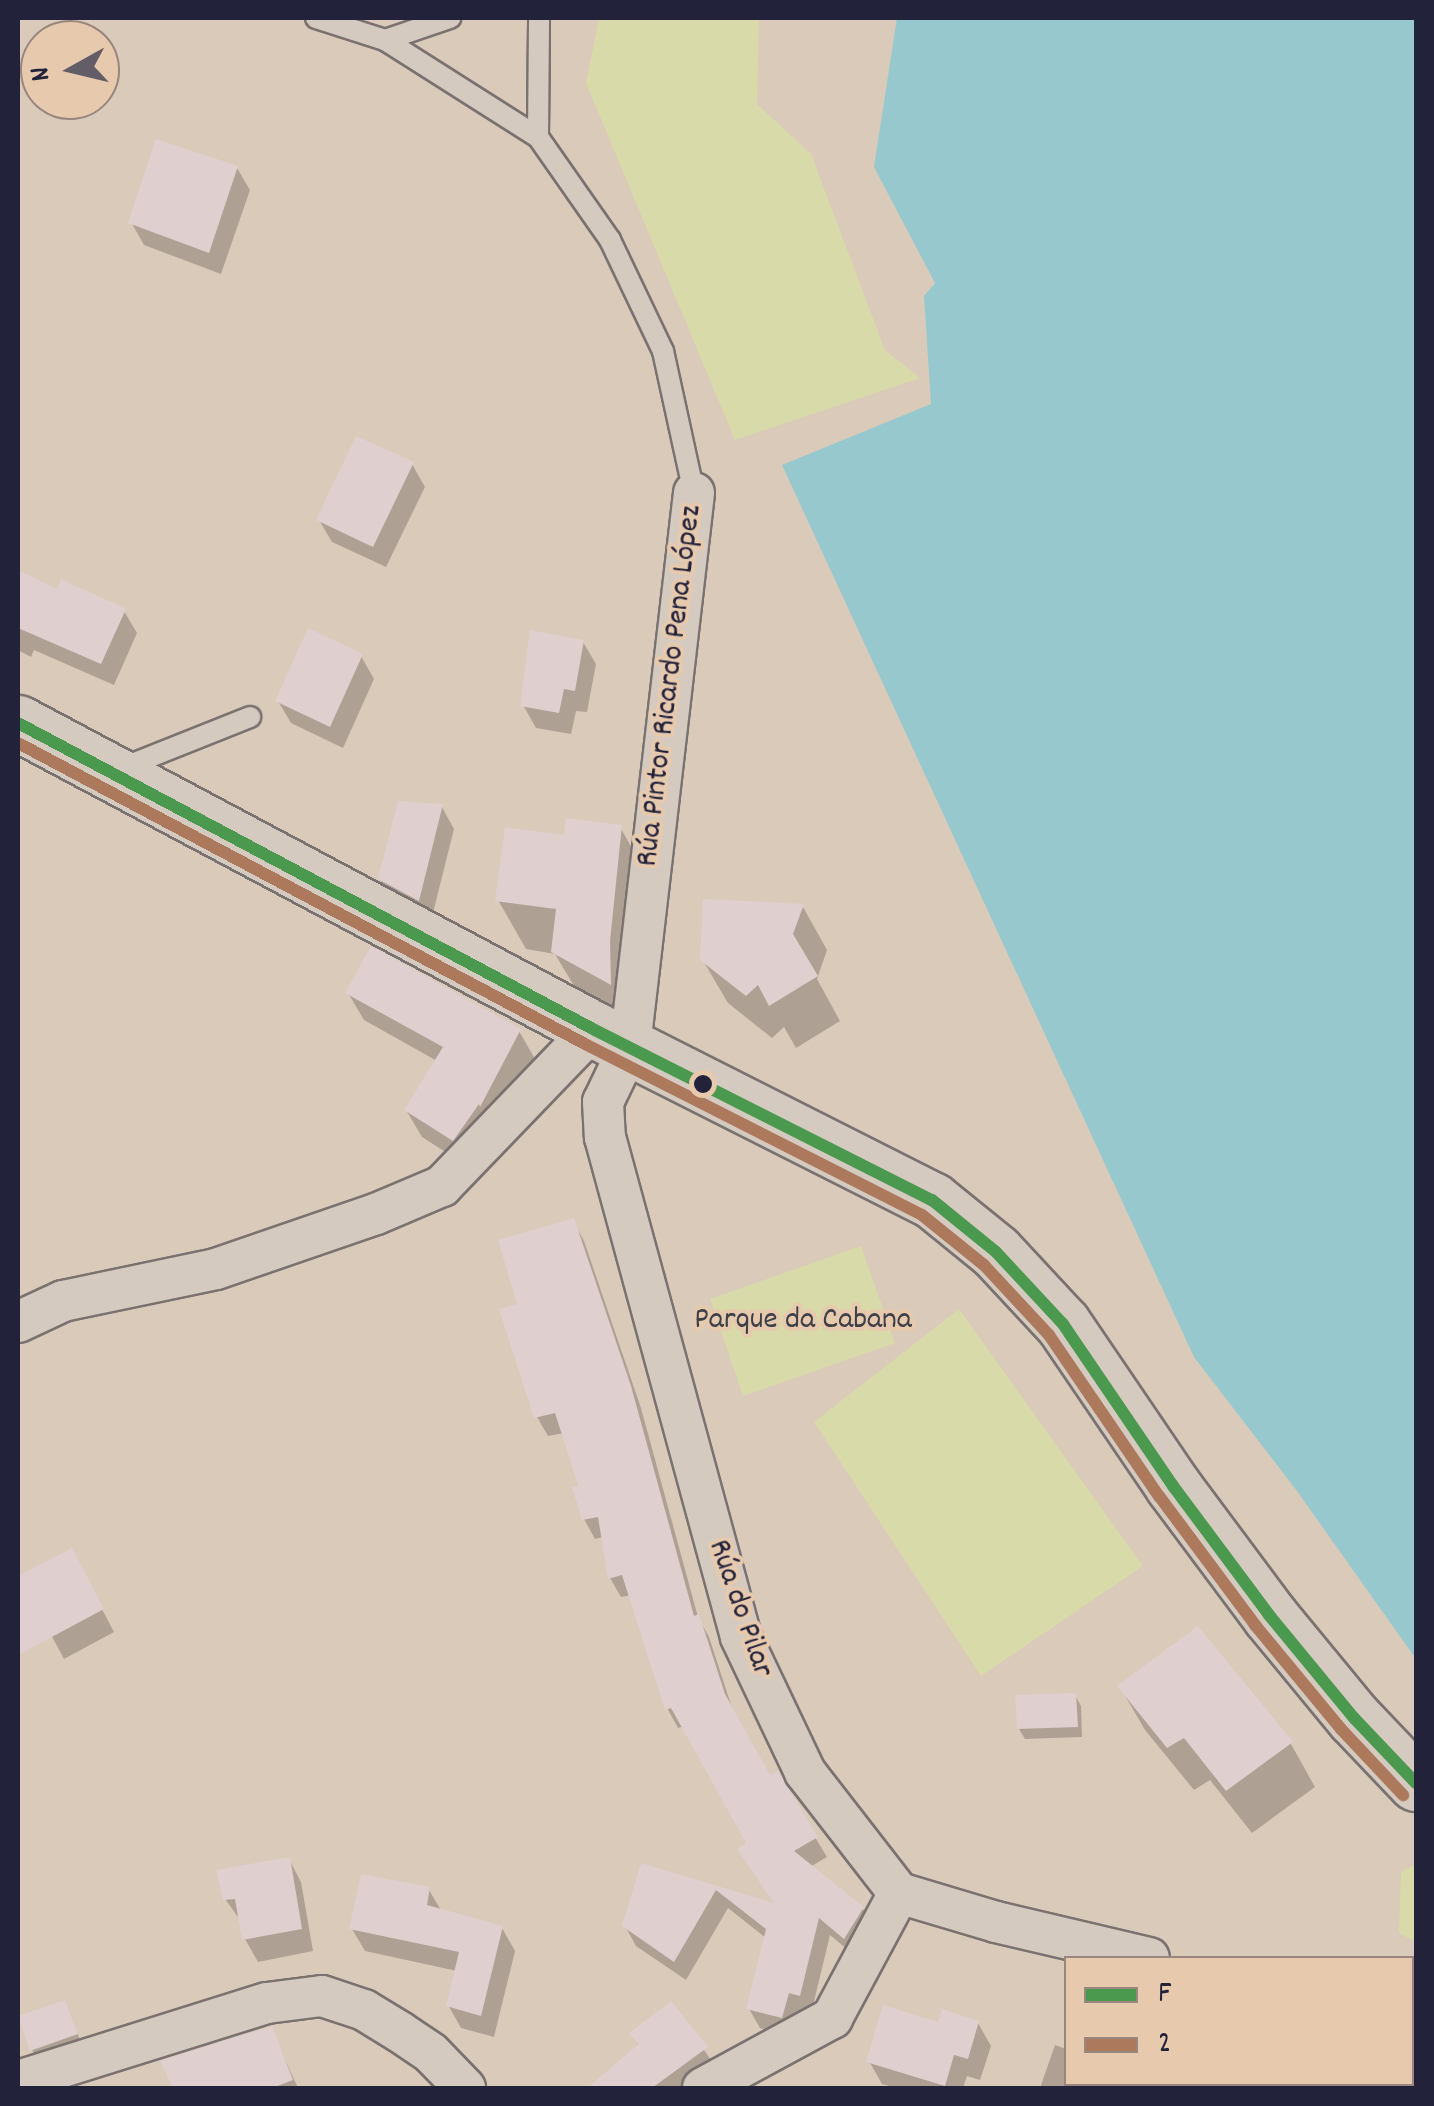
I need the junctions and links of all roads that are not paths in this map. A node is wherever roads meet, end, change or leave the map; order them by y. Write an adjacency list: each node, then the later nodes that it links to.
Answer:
1 (316, 18): 4 (lane, Rúa Pintor Ricardo Pena López)
2 (450, 18): 4 (lane)
3 (539, 18): 5 (lane)
4 (385, 40): 5 (lane, Rúa Pintor Ricardo Pena López)
5 (538, 137): 6 (lane, Rúa Pintor Ricardo Pena López)
6 (694, 493): 10 (street, Rúa Pintor Ricardo Pena López)
7 (250, 717): 9 (lane)
8 (18, 722): 9 (main road)
9 (111, 772): 10 (main road)
10 (612, 1038): 11 (street); 12 (main road); 13 (street, Rúa do Pilar)
11 (18, 1322)
12 (1416, 1783)
13 (898, 1893): 14 (street); 17 (street)
14 (1140, 1956)
15 (18, 2081): 16 (street)
16 (466, 2088)
17 (703, 2088)

